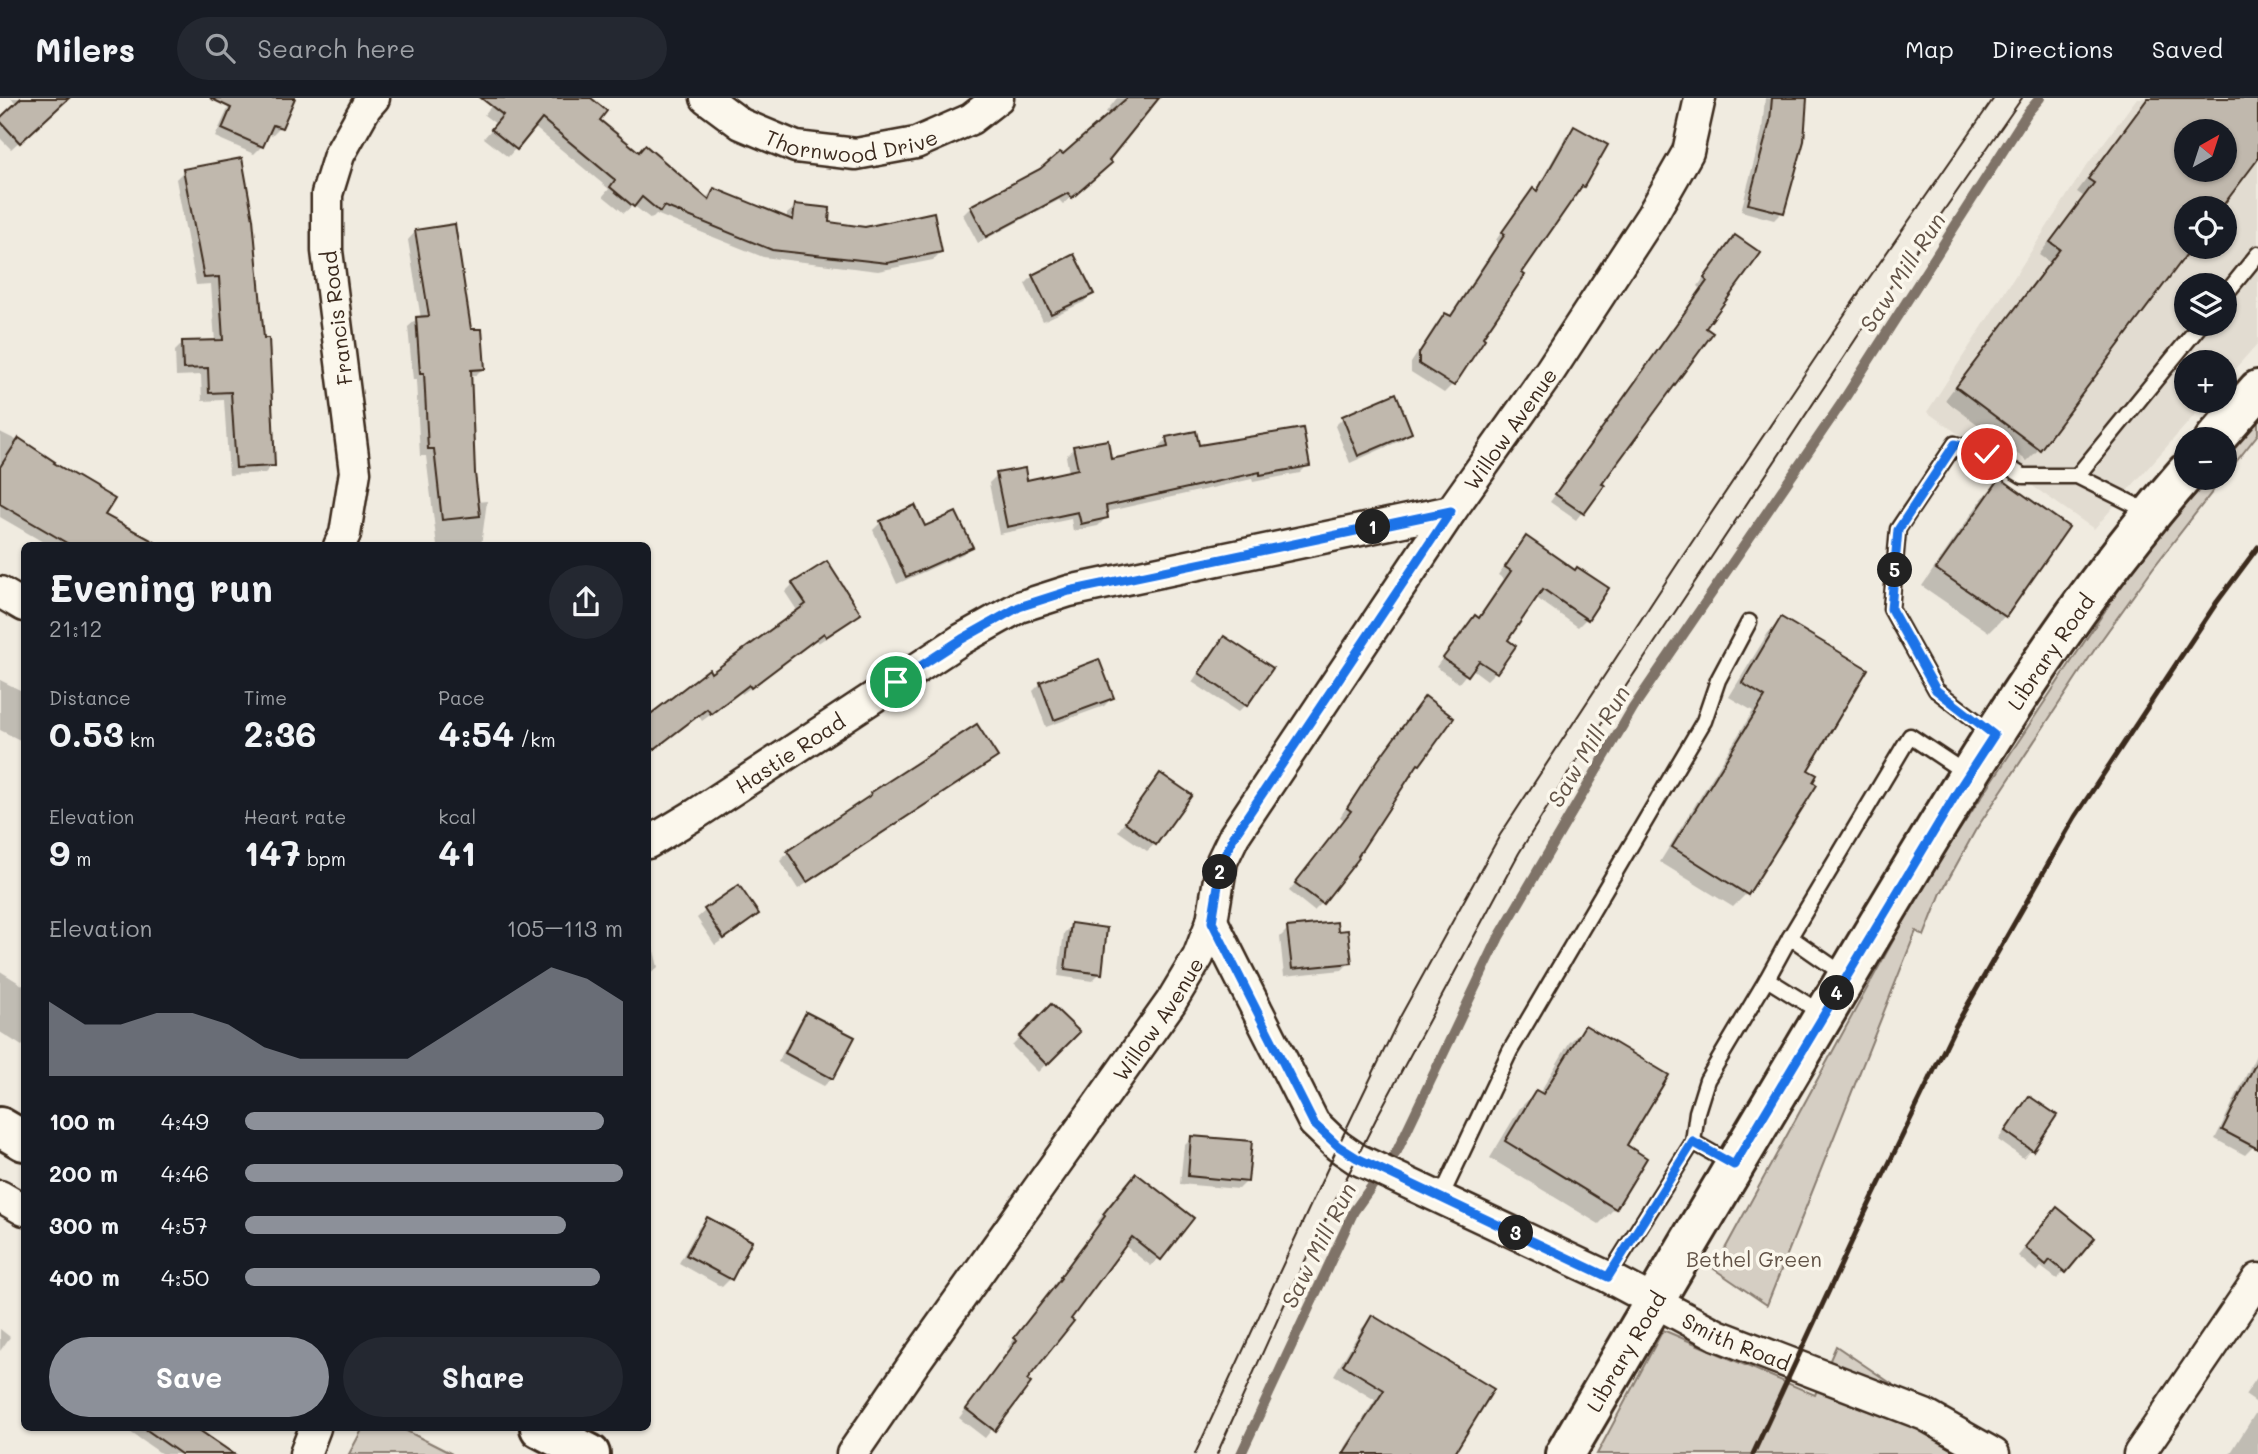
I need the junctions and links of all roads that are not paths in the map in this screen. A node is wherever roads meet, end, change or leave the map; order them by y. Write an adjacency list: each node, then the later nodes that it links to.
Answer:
1 (374, 98): 14 (street, Francis Road)
2 (706, 98): 3 (street, Thornwood Drive)
3 (998, 98)
4 (1700, 98): 12 (street, Willow Avenue)
5 (2258, 254): 6 (lane)
6 (2237, 280)
7 (2191, 336): 10 (lane)
8 (2258, 390): 9 (main road)
9 (2226, 427)
10 (2077, 476): 13 (lane); 18 (lane)
11 (2174, 487): 13 (main road, Library Road)
12 (1451, 511): 20 (street, Hastie Road); 21 (street, Willow Avenue)
13 (2151, 513): 18 (main road, Library Road)
14 (341, 542)
15 (0, 592): 16 (street)
16 (21, 604)
17 (1749, 622): 31 (lane)
18 (1994, 735): 19 (main road, Library Road)
19 (1969, 774): 22 (lane); 23 (main road, Library Road)
20 (651, 841)
21 (1212, 922): 31 (street, Smith Road); 40 (street, Willow Avenue)
22 (1790, 937): 23 (lane); 24 (lane)
23 (1847, 976): 25 (main road, Library Road)
24 (1767, 979): 25 (lane); 28 (lane)
25 (1824, 1015): 29 (main road, Library Road)
26 (0, 1127): 27 (main road)
27 (21, 1139)
28 (1693, 1142): 29 (lane); 33 (lane)
29 (1734, 1165): 35 (main road, Library Road)
30 (0, 1196): 32 (street)
31 (1441, 1198): 33 (street, Smith Road)
32 (21, 1208)
33 (1608, 1277): 35 (street, Smith Road)
34 (2258, 1279): 43 (street)
35 (1655, 1300): 41 (main road, Library Road); 42 (street, Smith Road)
36 (314, 1431): 38 (street)
37 (546, 1431): 39 (main road)
38 (305, 1454)
39 (590, 1454)
40 (852, 1454)
41 (1565, 1454)
42 (1994, 1454)
43 (2139, 1454)

